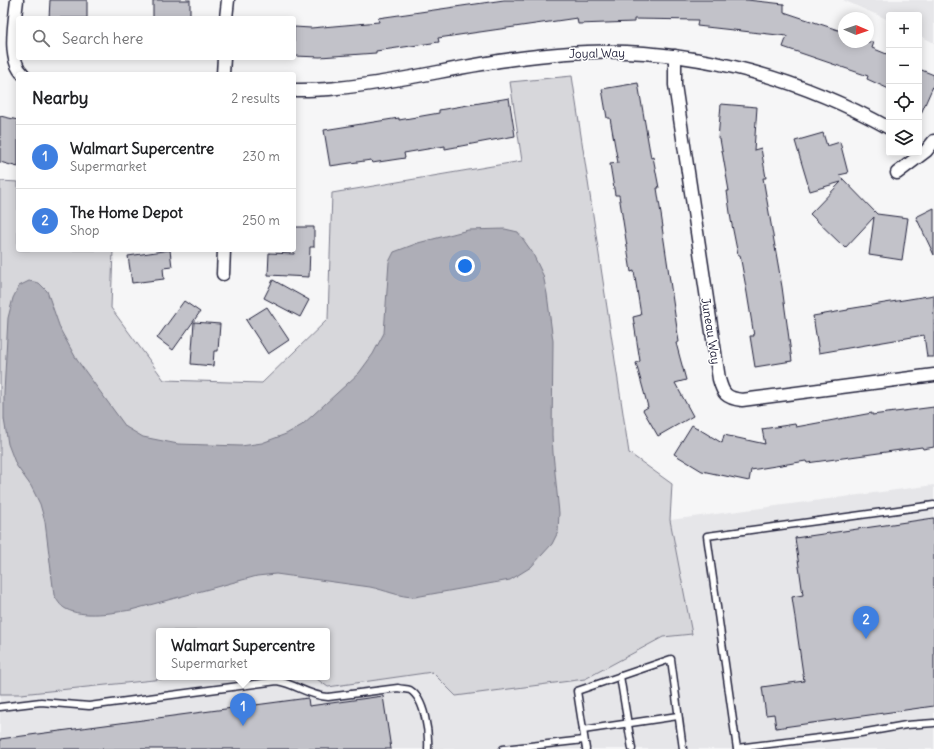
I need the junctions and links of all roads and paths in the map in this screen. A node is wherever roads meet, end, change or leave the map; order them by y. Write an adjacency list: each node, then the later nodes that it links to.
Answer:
1 (17, 0): 6 (street)
2 (228, 0): 3 (street)
3 (226, 16)
4 (675, 56): 8 (street, Joyal Way); 9 (street, Joyal Way); 15 (street, Juneau Way)
5 (224, 60): 7 (street)
6 (20, 72)
7 (223, 72)
8 (296, 90)
9 (886, 126)
10 (934, 141): 11 (street)
11 (926, 151): 12 (street)
12 (897, 173)
13 (224, 252): 14 (street)
14 (223, 274)
15 (934, 375)
16 (934, 505): 29 (lane)
17 (620, 676): 19 (lane); 21 (lane); 22 (lane)
18 (0, 707): 24 (lane)
19 (678, 716): 21 (lane); 28 (lane)
20 (934, 722): 29 (lane)
21 (628, 724): 22 (lane); 27 (lane)
22 (583, 730): 23 (lane)
23 (584, 740): 25 (lane); 26 (lane)
24 (428, 749)
25 (503, 749)
26 (586, 749)
27 (632, 749)
28 (683, 749)
29 (737, 749)

